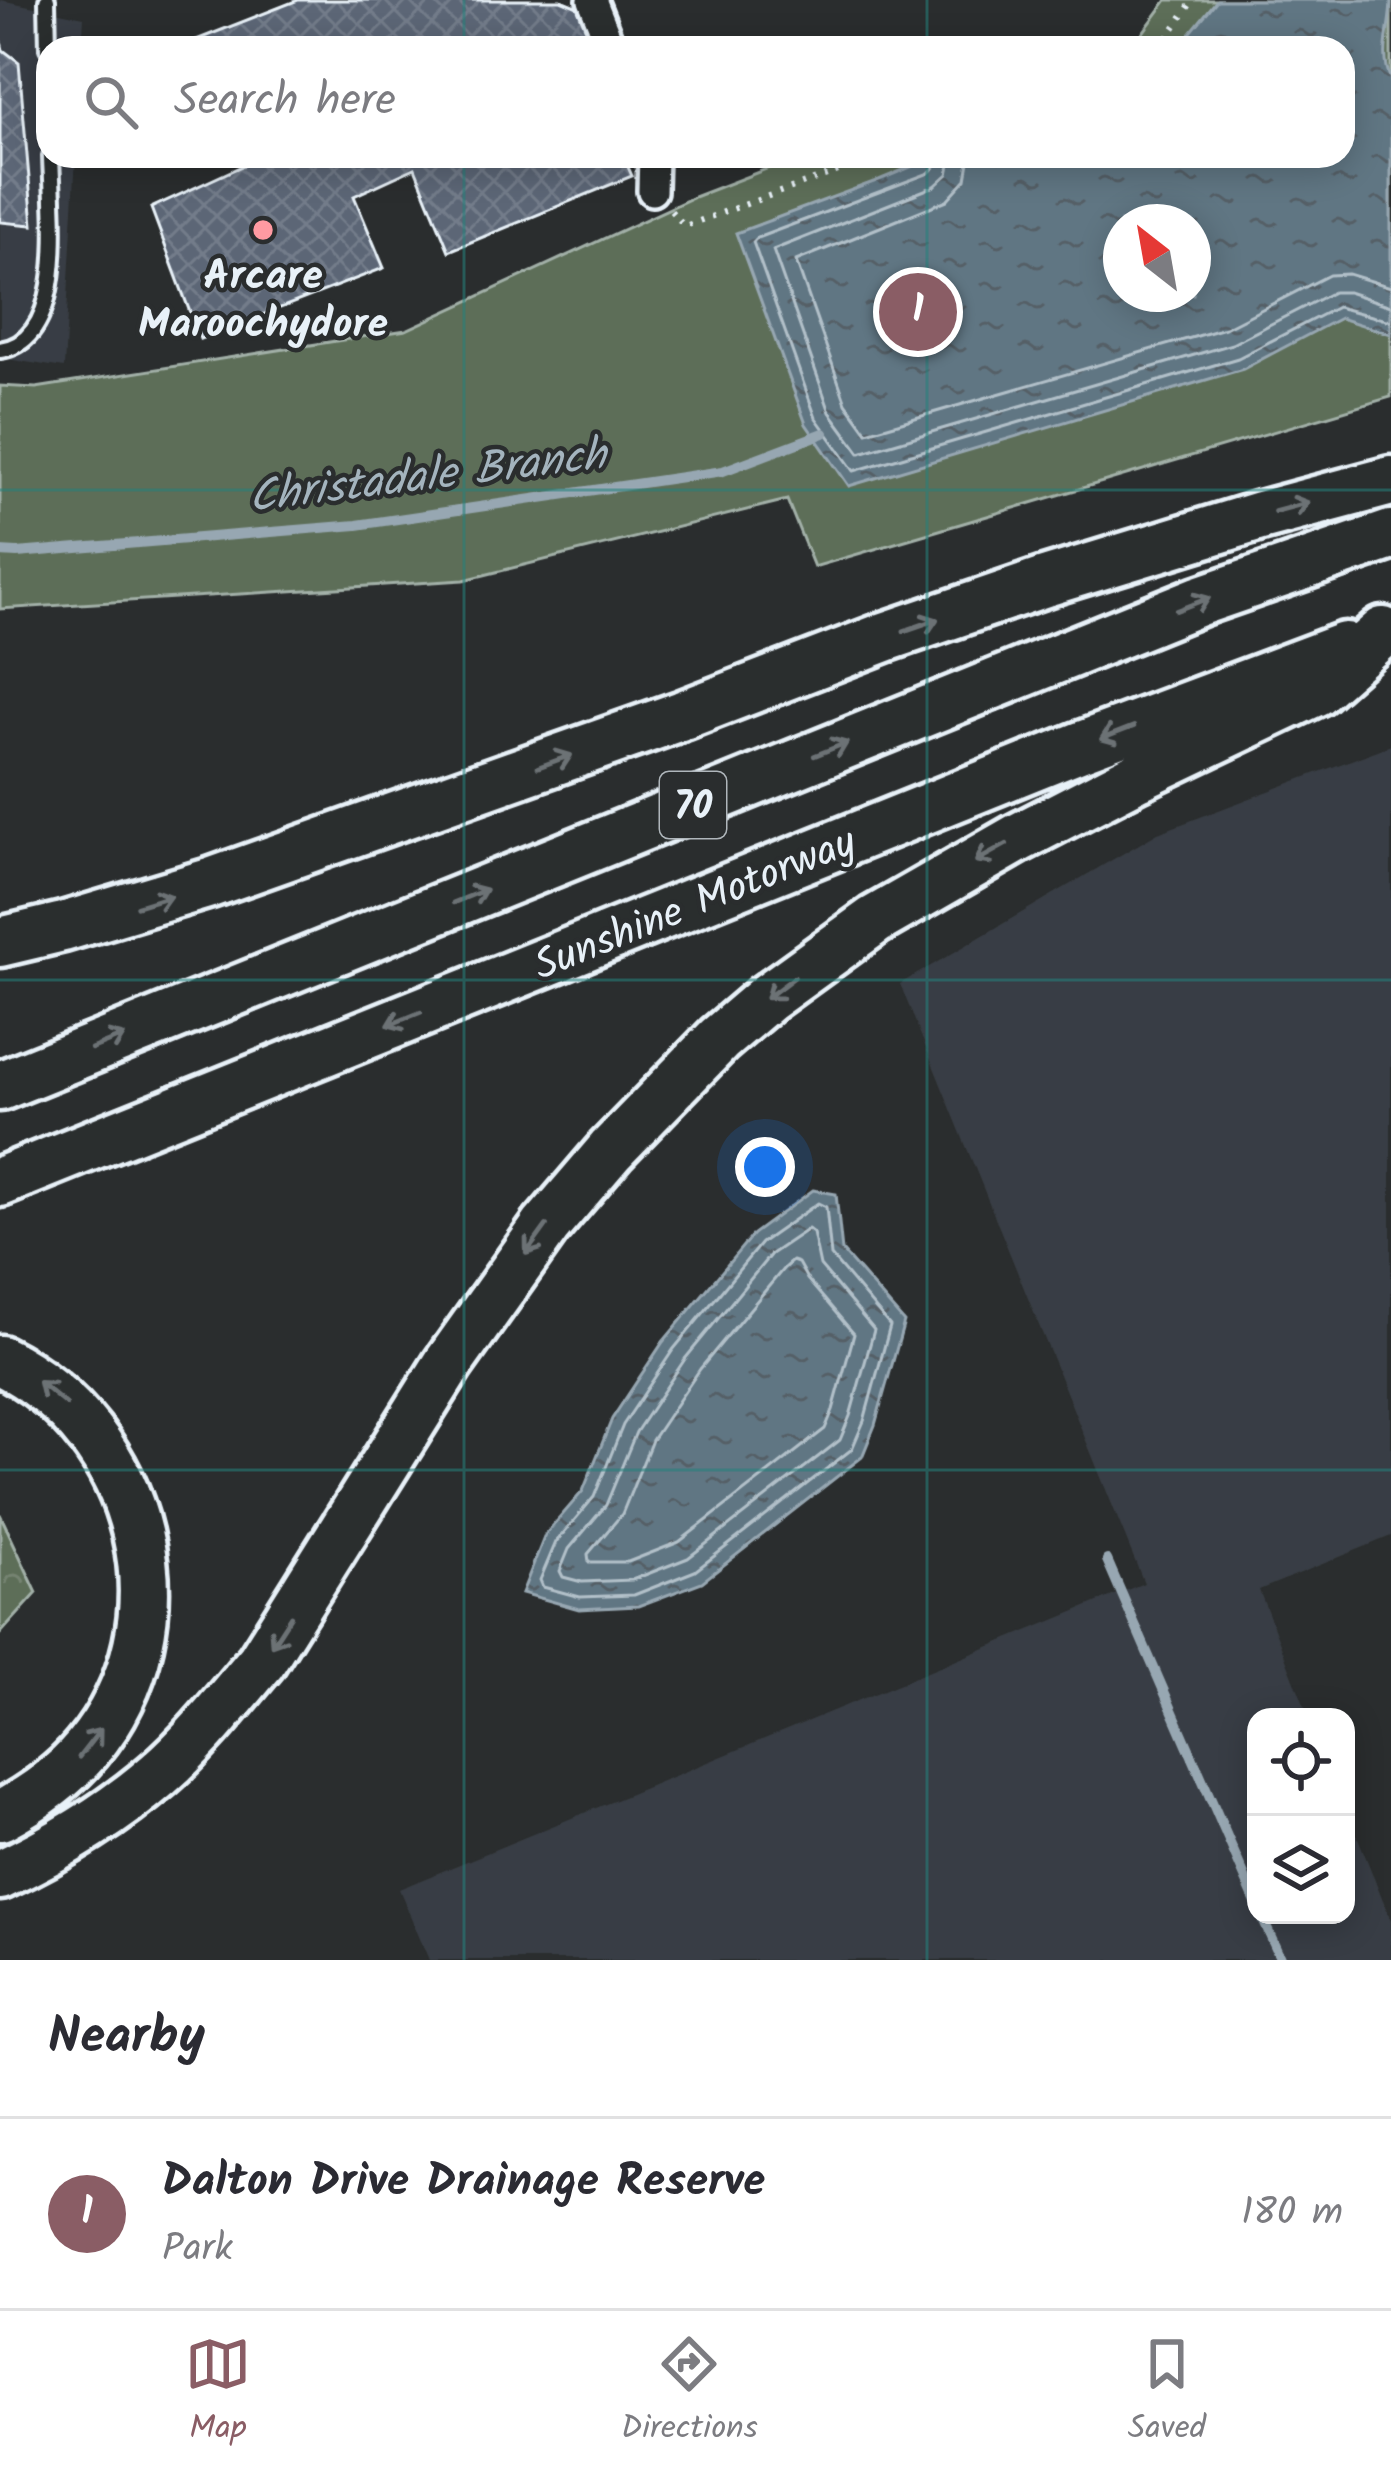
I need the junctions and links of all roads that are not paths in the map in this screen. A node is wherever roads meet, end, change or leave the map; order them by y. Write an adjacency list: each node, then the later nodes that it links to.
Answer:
1 (47, 0): 3 (lane)
2 (592, 0): 4 (street)
3 (48, 36)
4 (606, 36)
5 (51, 168): 8 (lane)
6 (653, 168): 7 (street)
7 (652, 191)
8 (0, 350)
9 (1391, 481): 12 (highway, one-way to 9)
10 (1391, 535): 13 (highway, 70, one-way to 10)
11 (1387, 631): 14 (highway, Sunshine Motorway / 70, one-way to 14); 17 (highway, one-way to 17)
12 (0, 941)
13 (0, 1086)
14 (0, 1182)
15 (0, 1360): 16 (highway, one-way to 15)
16 (0, 1816)
17 (0, 1875)

